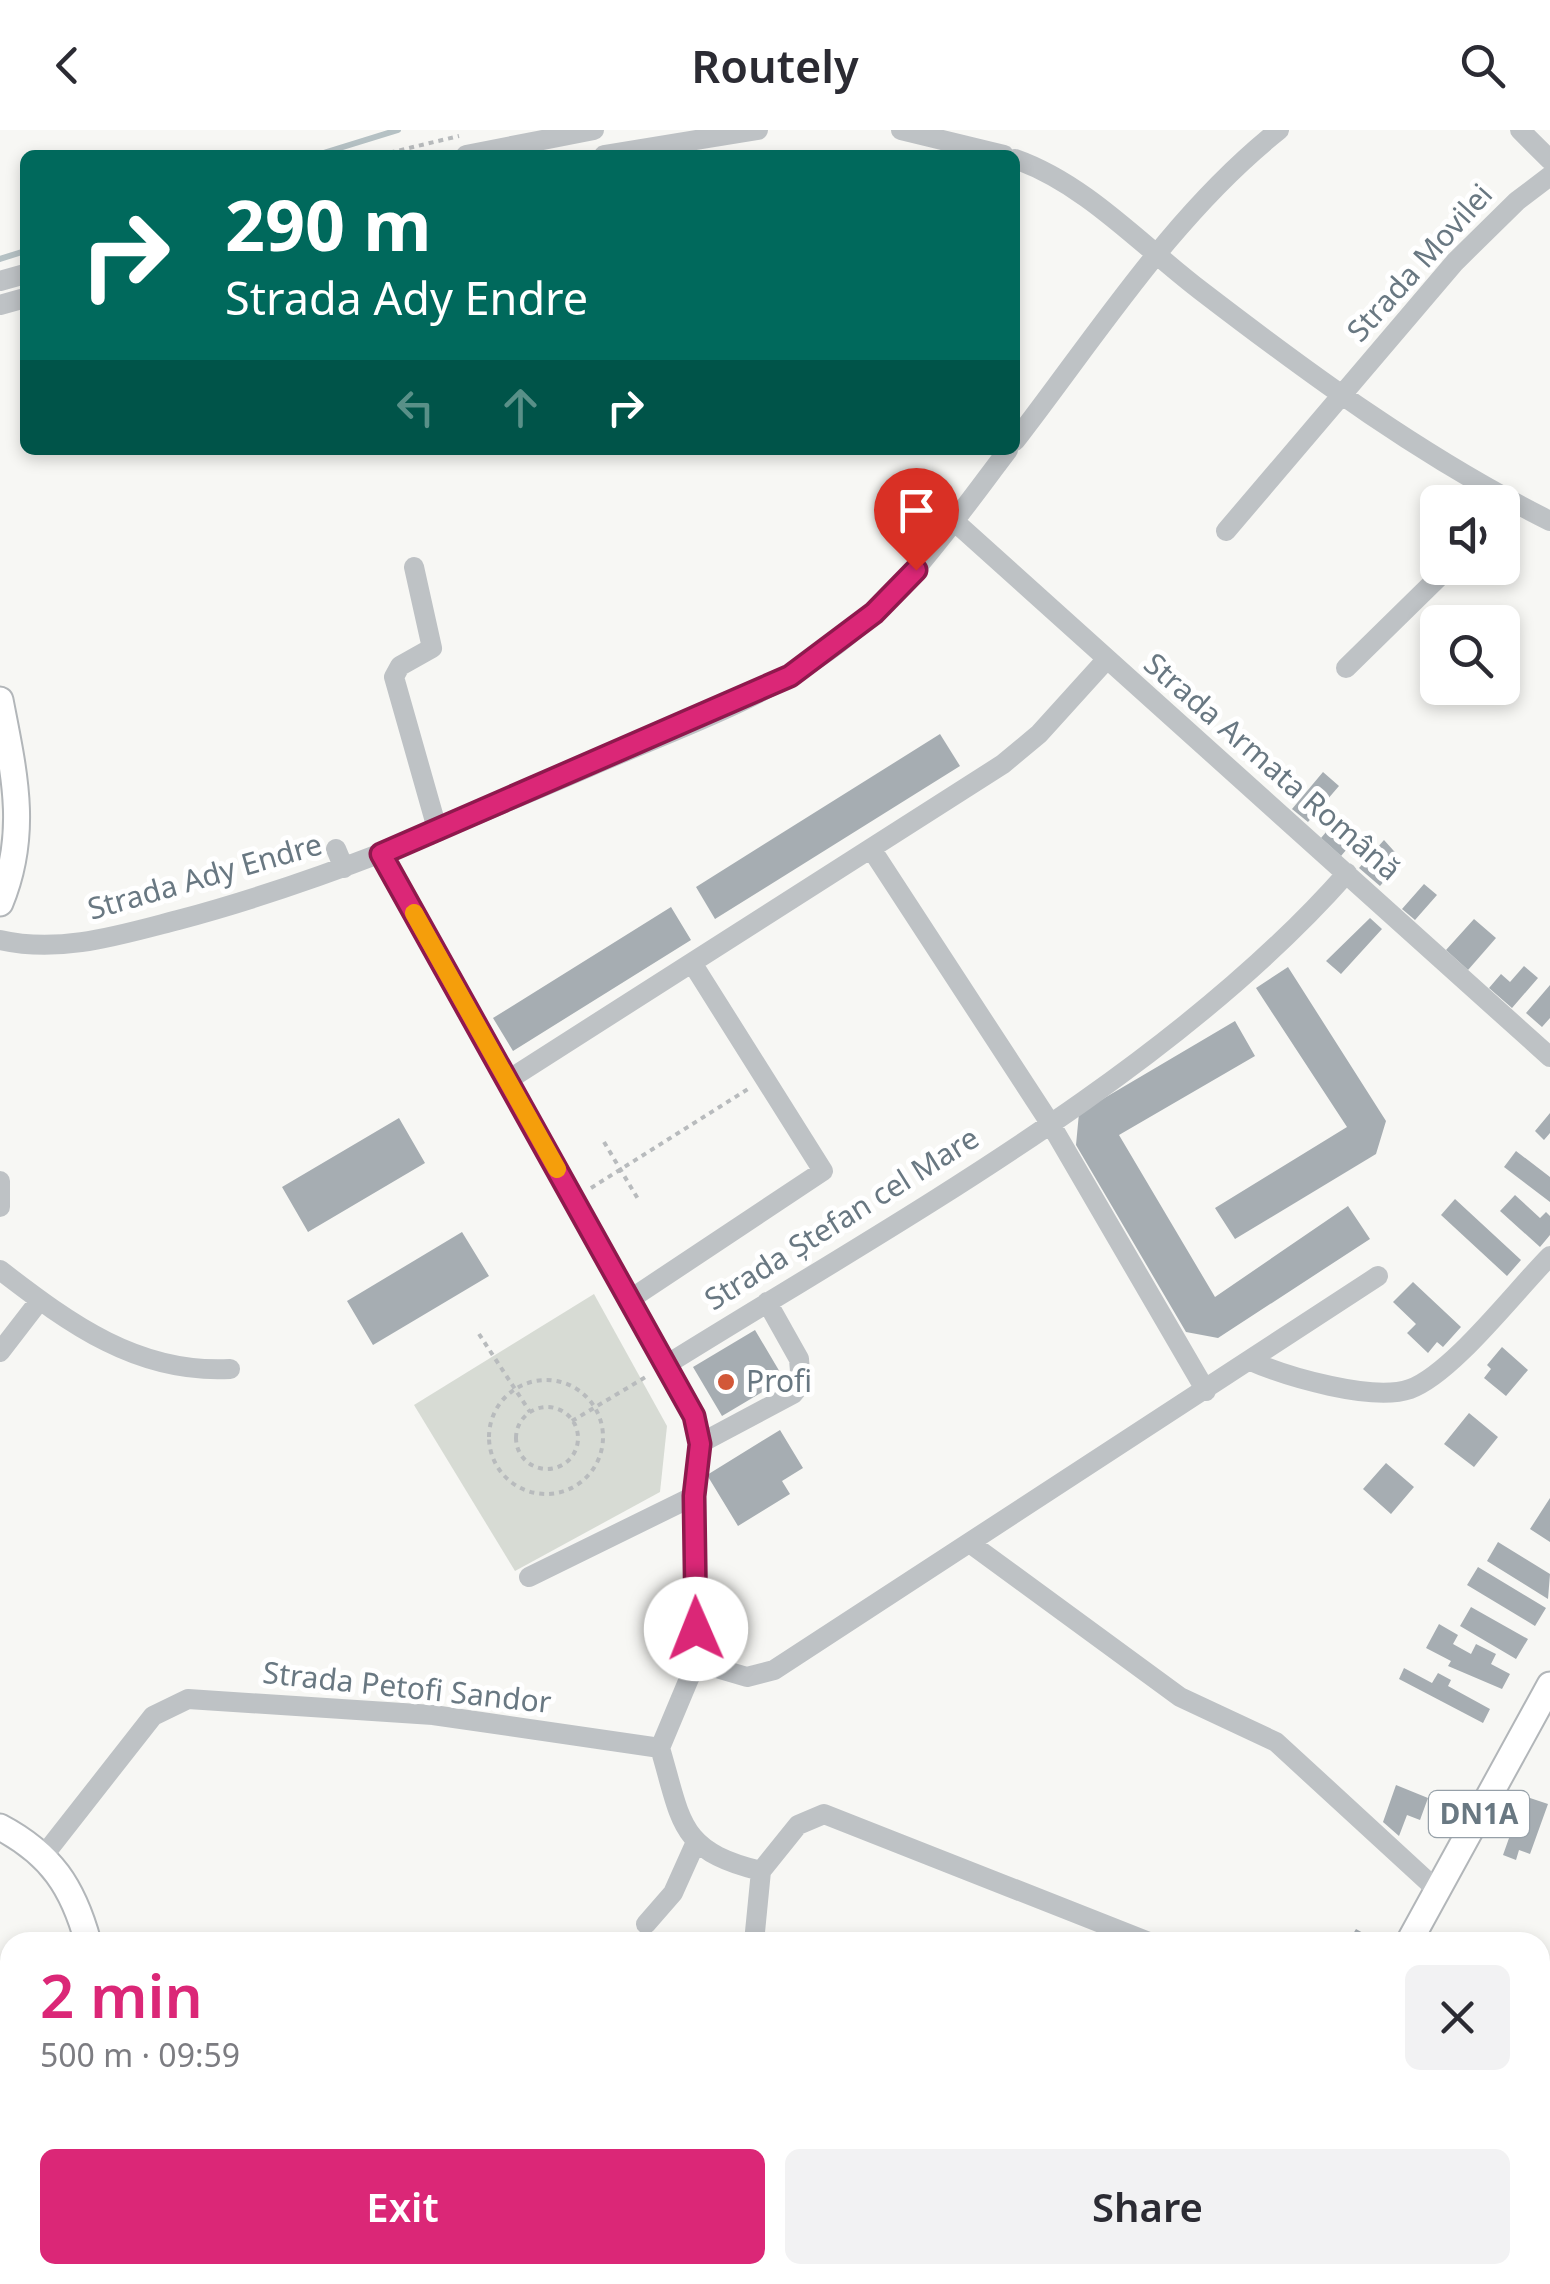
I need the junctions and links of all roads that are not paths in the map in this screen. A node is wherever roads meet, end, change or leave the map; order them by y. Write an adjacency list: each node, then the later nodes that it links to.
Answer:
1 (594, 130): 6 (street)
2 (758, 130): 7 (street)
3 (901, 130): 8 (street)
4 (1280, 130): 12 (street)
5 (1520, 130): 9 (street)
6 (492, 150)
7 (635, 150)
8 (983, 150)
9 (1550, 160)
10 (1020, 162): 12 (street)
11 (1550, 176): 13 (street, Strada Movilei)
12 (1157, 256): 13 (street); 14 (street)
13 (1341, 396): 16 (street); 20 (street, Strada Movilei)
14 (1020, 434)
15 (1004, 455): 18 (street, Strada Ady Endre)
16 (1474, 485)
17 (1520, 512): 19 (street)
18 (954, 521): 23 (street, Strada Armata Română); 26 (street, Strada Ady Endre)
19 (1550, 521)
20 (1226, 531)
21 (414, 567): 26 (street)
22 (1431, 585): 24 (street)
23 (1106, 660): 27 (street); 29 (street, Strada Armata Română)
24 (1346, 668)
25 (0, 700): 30 (main road)
26 (438, 832): 28 (street, Strada Ady Endre)
27 (872, 850): 32 (street); 35 (street)
28 (381, 854): 31 (street, Strada Ady Endre); 34 (street)
29 (1347, 873): 33 (street, Strada Armata Română); 35 (street, Strada Ștefan cel Mare)
30 (0, 904)
31 (0, 940)
32 (694, 966): 34 (street); 42 (street)
33 (1550, 1057)
34 (508, 1080): 42 (street)
35 (1050, 1123): 43 (street, Strada Ștefan cel Mare); 48 (street)
36 (0, 1181): 37 (street)
37 (0, 1207)
38 (1550, 1256): 45 (street)
39 (0, 1270): 41 (street)
40 (1378, 1276): 45 (street)
41 (40, 1300): 44 (street); 47 (street)
42 (629, 1300): 46 (street)
43 (766, 1302): 46 (street, Strada Ștefan cel Mare); 49 (street)
44 (0, 1352)
45 (1251, 1362): 48 (street)
46 (666, 1365): 49 (street)
47 (230, 1369)
48 (1206, 1390): 51 (street)
49 (700, 1444): 50 (street)
50 (694, 1496): 52 (street); 53 (street)
51 (971, 1544): 53 (street); 60 (street)
52 (529, 1577)
53 (696, 1662): 55 (street)
54 (1550, 1685): 60 (main road, DN1A)
55 (660, 1748): 57 (street); 58 (street, Strada Petofi Sandor)
56 (0, 1827): 58 (main road)
57 (695, 1844): 59 (street); 61 (street)
58 (44, 1855): 62 (main road)
59 (761, 1871): 63 (street); 64 (street)
60 (1437, 1890): 65 (main road, DN1A)
61 (646, 1924)
62 (85, 1932)
63 (755, 1932)
64 (1124, 1932)
65 (1414, 1932)

